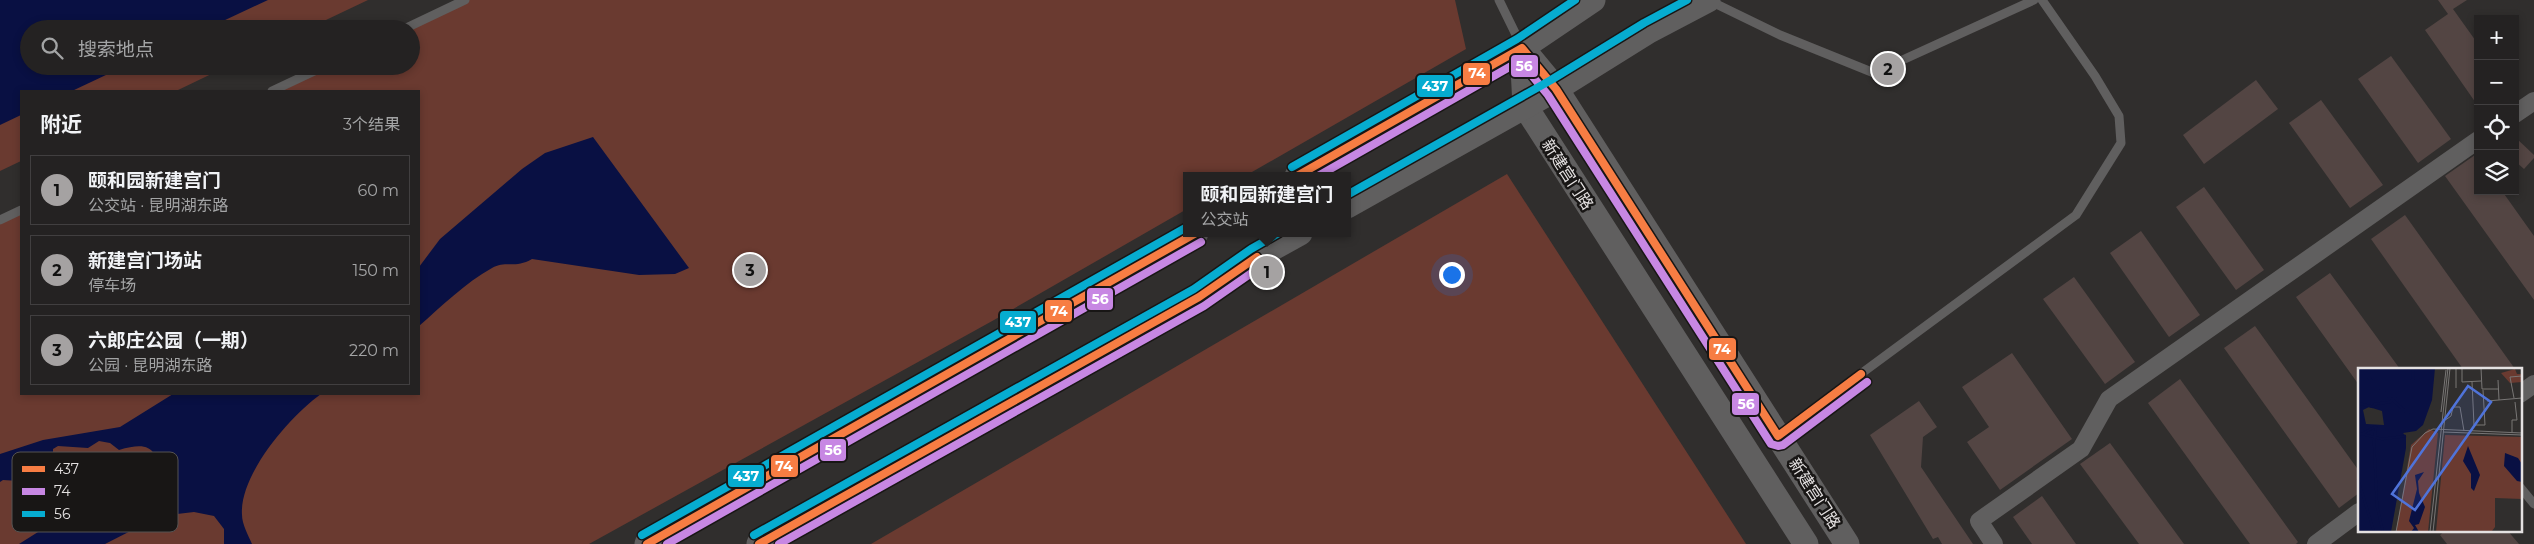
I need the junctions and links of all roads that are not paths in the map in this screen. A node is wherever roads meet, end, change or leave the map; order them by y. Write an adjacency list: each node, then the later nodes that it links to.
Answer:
1 (465, 0): 7 (lane)
2 (1499, 0): 8 (lane)
3 (1593, 0): 8 (main road)
4 (1708, 0): 5 (lane); 10 (main road)
5 (2034, 0)
6 (2042, 0): 24 (lane)
7 (420, 21)
8 (1522, 48): 10 (main road, 新建宫门路); 13 (main road); 16 (main road)
9 (305, 75): 11 (lane)
10 (1556, 89): 13 (main road); 24 (main road, 新建宫门路)
11 (274, 90)
12 (2534, 101): 14 (street)
13 (1524, 106): 17 (main road); 30 (main road, 新建宫门路)
14 (2519, 111)
15 (2474, 143): 32 (street)
16 (1304, 172)
17 (1351, 204)
18 (20, 210): 19 (lane)
19 (0, 220)
20 (1189, 237): 28 (main road)
21 (1293, 237): 29 (main road)
22 (2534, 384): 23 (street)
23 (2522, 393)
24 (1778, 436): 31 (main road, 新建宫门路)
25 (2522, 489): 26 (lane)
26 (2534, 504)
27 (2358, 513): 33 (street)
28 (647, 544)
29 (759, 544)
30 (1806, 544)
31 (1847, 544)
32 (1994, 544)
33 (2316, 544)

